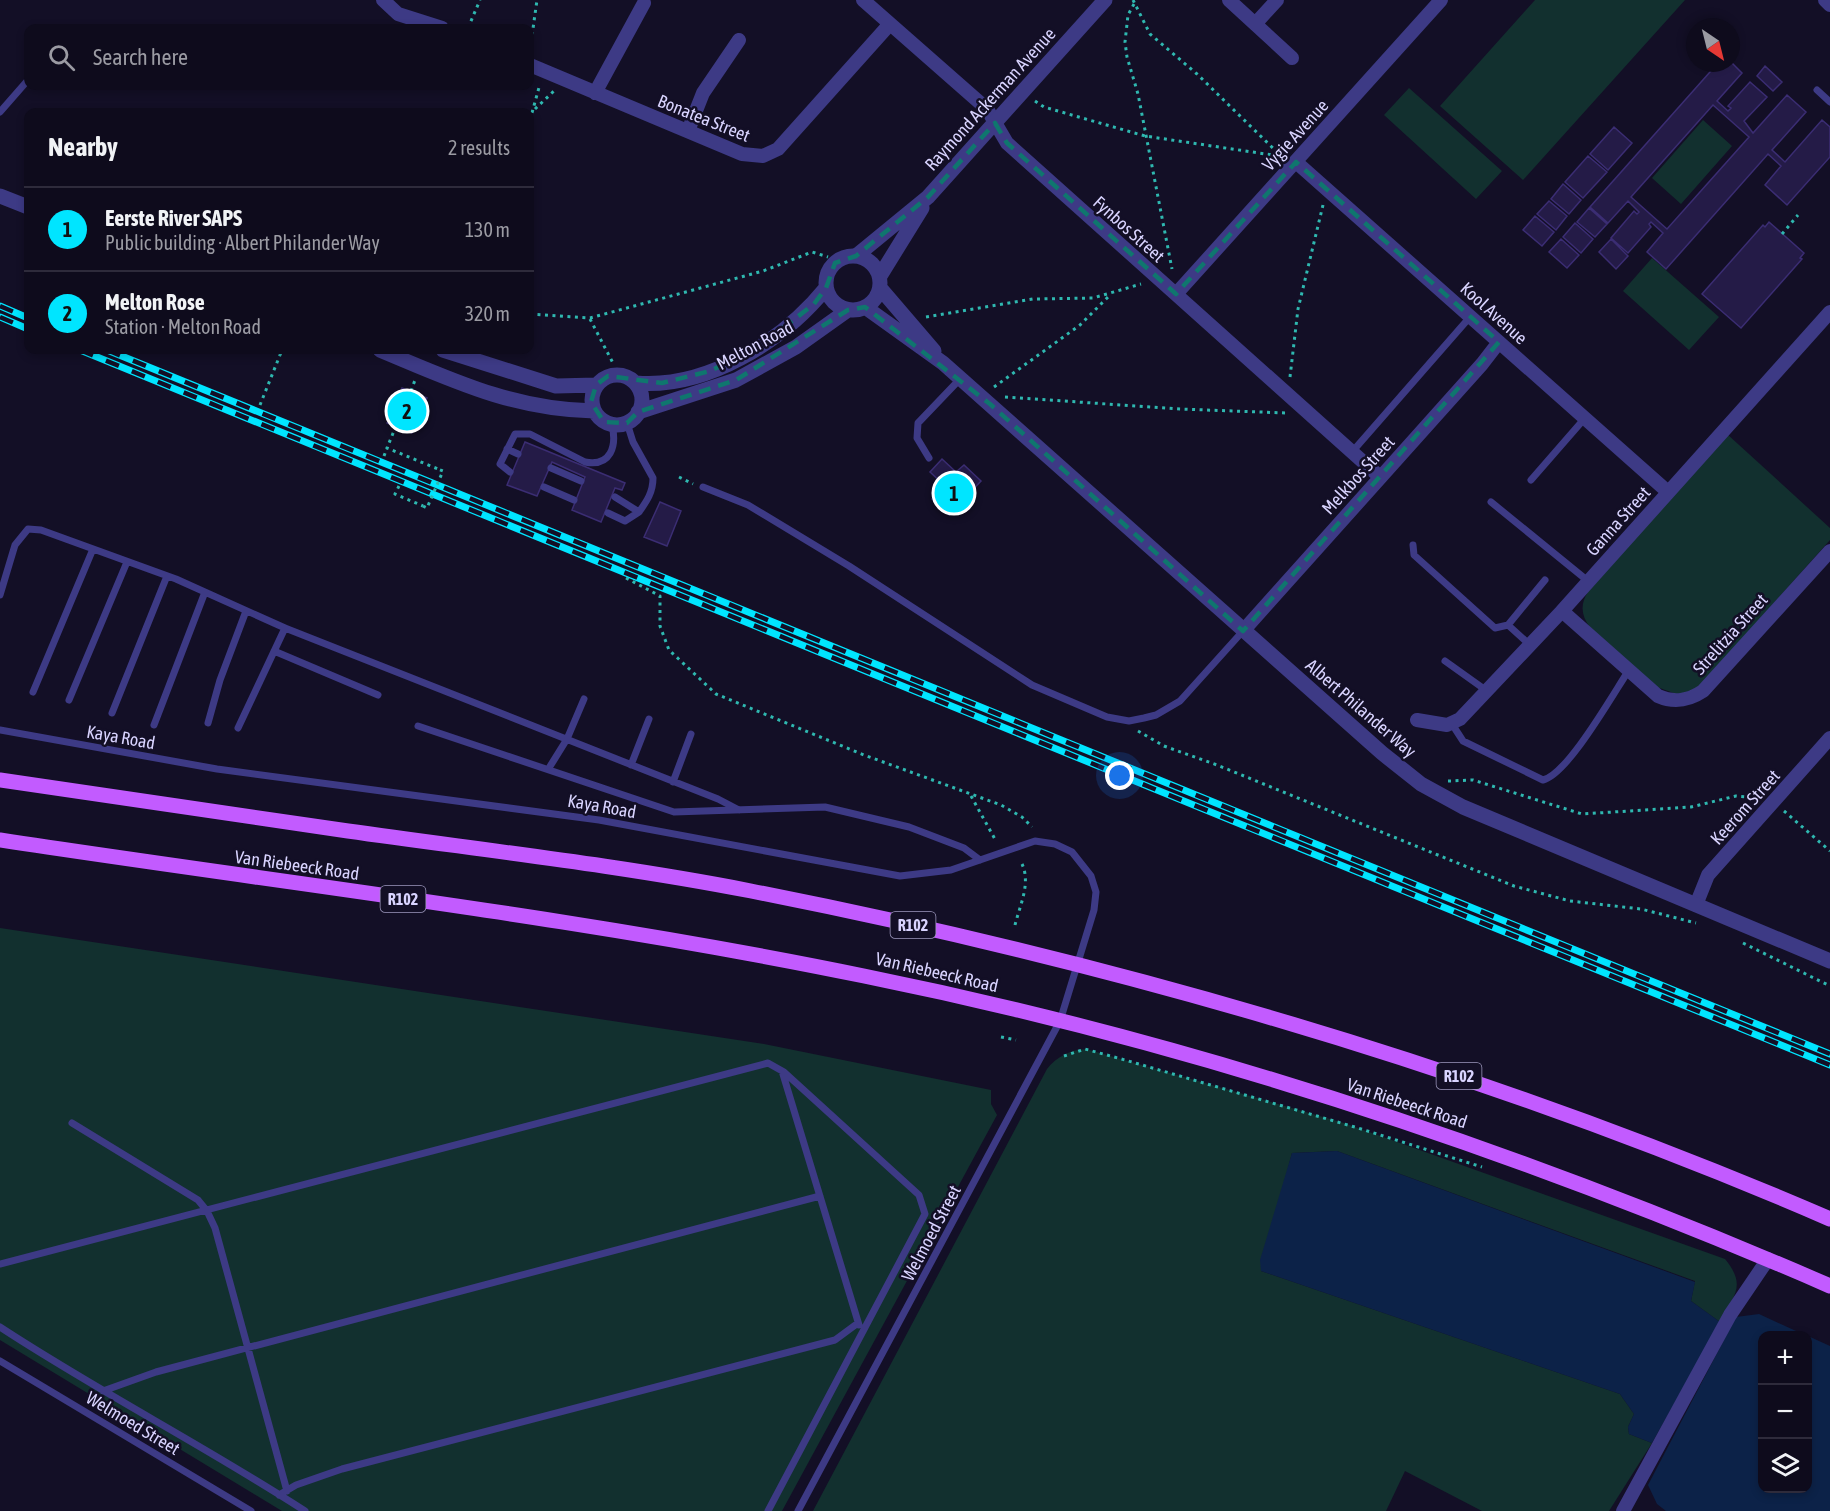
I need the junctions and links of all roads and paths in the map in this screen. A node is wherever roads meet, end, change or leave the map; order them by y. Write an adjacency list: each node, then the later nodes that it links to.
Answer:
1 (383, 0): 14 (street)
2 (480, 0): 15 (path)
3 (537, 0): 16 (path)
4 (863, 0): 17 (street, Fynbos Street)
5 (1105, 0): 29 (street, Raymond Ackerman Avenue)
6 (1229, 0): 13 (street)
7 (1276, 0): 13 (street)
8 (1441, 0): 33 (street, Vygie Avenue)
9 (1825, 0): 12 (street)
10 (1134, 2): 31 (path); 32 (path)
11 (644, 3): 24 (street)
12 (1830, 4)
13 (1256, 23): 19 (street)
14 (429, 24)
15 (470, 24)
16 (534, 24)
17 (889, 25): 29 (street, Fynbos Street); 30 (street, Bonatea Street)
18 (739, 40): 30 (street)
19 (1292, 58)
20 (535, 67): 21 (street, Bonatea Street); 27 (path)
21 (565, 80): 24 (street, Bonatea Street); 27 (path)
22 (24, 85): 28 (lane)
23 (1817, 90): 26 (lane)
24 (595, 93): 30 (street, Bonatea Street)
25 (1032, 100): 31 (path)
26 (1830, 102)
27 (534, 110)
28 (0, 112)
29 (995, 123): 36 (street, Raymond Ackerman Avenue); 43 (street, Fynbos Street)
30 (688, 131)
31 (1145, 136): 32 (path); 42 (path)
32 (1281, 156): 33 (path)
33 (1296, 162): 34 (street, Kool Avenue); 45 (street, Vygie Avenue)
34 (1325, 188): 53 (street, Kool Avenue); 66 (path)
35 (0, 196): 37 (street)
36 (928, 197): 40 (street, Raymond Ackerman Avenue); 44 (street, Raymond Ackerman Avenue)
37 (24, 205)
38 (1798, 215): 39 (path)
39 (1782, 234)
40 (856, 256): 44 (street); 46 (street)
41 (828, 257): 54 (path)
42 (1171, 268): 43 (path); 45 (path)
43 (1159, 279): 47 (path); 48 (street, Fynbos Street)
44 (880, 282): 49 (street); 60 (street, Albert Philander Way)
45 (1187, 282): 48 (street, Vygie Avenue)
46 (826, 288): 50 (street); 63 (street, Melton Road)
47 (1112, 293): 55 (path); 65 (path)
48 (1176, 294): 66 (street, Fynbos Street)
49 (865, 308): 50 (street); 60 (street, Albert Philander Way)
50 (848, 310): 72 (street, Melton Road)
51 (1830, 312): 88 (street, Ganna Street)
52 (534, 314): 54 (path)
53 (1470, 317): 56 (street, Kool Avenue); 76 (lane)
54 (590, 318): 61 (path)
55 (921, 321)
56 (1499, 342): 71 (street, Kool Avenue); 82 (street, Melkbos Street)
57 (280, 354): 69 (path)
58 (390, 354): 70 (street)
59 (456, 354): 64 (street)
60 (943, 363): 62 (street, Albert Philander Way)
61 (614, 365)
62 (961, 378): 79 (lane); 108 (street, Albert Philander Way)
63 (636, 383): 64 (street); 72 (street)
64 (596, 385): 70 (street)
65 (992, 389)
66 (1282, 389): 68 (street, Fynbos Street)
67 (1000, 397): 68 (path)
68 (1297, 403): 76 (street, Fynbos Street)
69 (261, 405)
70 (594, 411): 72 (street)
71 (1585, 418): 83 (lane); 88 (street, Kool Avenue)
72 (626, 420): 75 (lane); 92 (lane)
73 (396, 426): 74 (path)
74 (387, 448): 78 (path); 85 (path, bridge)
75 (507, 449): 77 (lane); 81 (lane)
76 (1352, 452): 82 (street, Fynbos Street)
77 (518, 454)
78 (384, 456)
79 (929, 458)
80 (551, 468): 84 (lane)
81 (510, 472)
82 (1380, 477): 108 (street, Melkbos Street)
83 (1531, 480)
84 (581, 481)
85 (399, 486)
86 (544, 487): 90 (lane)
87 (703, 487): 121 (lane)
88 (1668, 492): 101 (street, Ganna Street)
89 (615, 497): 92 (lane)
90 (574, 500)
91 (1491, 502): 101 (lane)
92 (639, 512): 93 (lane)
93 (608, 513)
94 (1413, 545): 106 (lane)
95 (93, 549): 97 (lane); 103 (lane); 114 (lane)
96 (1830, 551): 112 (street, Strelitzia Street)
97 (127, 562): 98 (lane); 117 (lane)
98 (166, 576): 102 (lane); 118 (lane)
99 (626, 578): 136 (path)
100 (1545, 580): 106 (lane)
101 (1588, 581): 105 (street, Ganna Street)
102 (205, 592): 104 (lane); 124 (lane)
103 (0, 595)
104 (246, 611): 107 (lane); 122 (lane)
105 (1562, 611): 109 (street, Ganna Street); 112 (street, Strelitzia Street)
106 (1508, 625): 109 (lane)
107 (285, 628): 110 (lane); 130 (lane)
108 (1243, 631): 121 (lane); 146 (street, Albert Philander Way)
109 (1530, 645): 113 (street, Ganna Street)
110 (274, 651): 115 (lane); 126 (lane)
111 (1445, 661): 113 (lane)
112 (1629, 670): 123 (lane)
113 (1487, 691): 123 (street, Ganna Street)
114 (33, 692)
115 (378, 695)
116 (584, 699): 130 (lane)
117 (69, 700)
118 (112, 713)
119 (649, 718): 131 (lane)
120 (1418, 720): 123 (street)
121 (1129, 721): 148 (path)
122 (208, 723)
123 (1452, 724)
124 (154, 725)
125 (418, 726): 132 (lane)
126 (238, 728)
127 (0, 730): 144 (lane, Kaya Road)
128 (691, 734): 134 (lane)
129 (1830, 738): 146 (street, Keerom Street)
130 (567, 739): 131 (lane); 132 (lane)
131 (631, 765): 134 (lane)
132 (549, 768): 138 (lane)
133 (0, 780): 151 (main road, R102)
134 (674, 782): 138 (lane)
135 (1444, 782): 137 (path)
136 (971, 796): 140 (path); 142 (path)
137 (1761, 798)
138 (739, 810): 144 (lane)
139 (1783, 810): 143 (path)
140 (1032, 826)
141 (0, 840): 153 (main road, Van Riebeeck Road / R102)
142 (996, 841)
143 (1830, 851)
144 (980, 860): 151 (lane, Kaya Road)
145 (1022, 864): 147 (path)
146 (1696, 904): 150 (street, Albert Philander Way)
147 (1015, 925)
148 (1707, 926)
149 (1737, 939): 152 (path)
150 (1830, 962)
151 (1079, 963): 153 (lane, Welmoed Street); 162 (main road, R102)
152 (1830, 986)
153 (1060, 1022): 163 (main road, Van Riebeeck Road / R102); 176 (lane, Welmoed Street)
154 (1001, 1037): 155 (path)
155 (1016, 1040)
156 (1064, 1056): 159 (path)
157 (782, 1071): 160 (lane); 161 (lane); 168 (lane)
158 (72, 1123): 161 (lane)
159 (1489, 1170)
160 (820, 1196): 166 (lane); 169 (lane)
161 (207, 1211): 164 (lane); 169 (lane)
162 (1830, 1219)
163 (1768, 1259): 165 (main road, Van Riebeeck Road / R102); 177 (street)
164 (0, 1264)
165 (1830, 1286)
166 (858, 1323): 168 (lane); 172 (lane)
167 (0, 1328): 171 (lane)
168 (862, 1336): 175 (lane)
169 (247, 1348): 171 (lane); 172 (lane)
170 (0, 1361): 173 (lane, Welmoed Street)
171 (103, 1391): 172 (lane)
172 (283, 1493): 174 (lane)
173 (251, 1511)
174 (304, 1511)
175 (768, 1511)
176 (798, 1511)
177 (1623, 1511)

